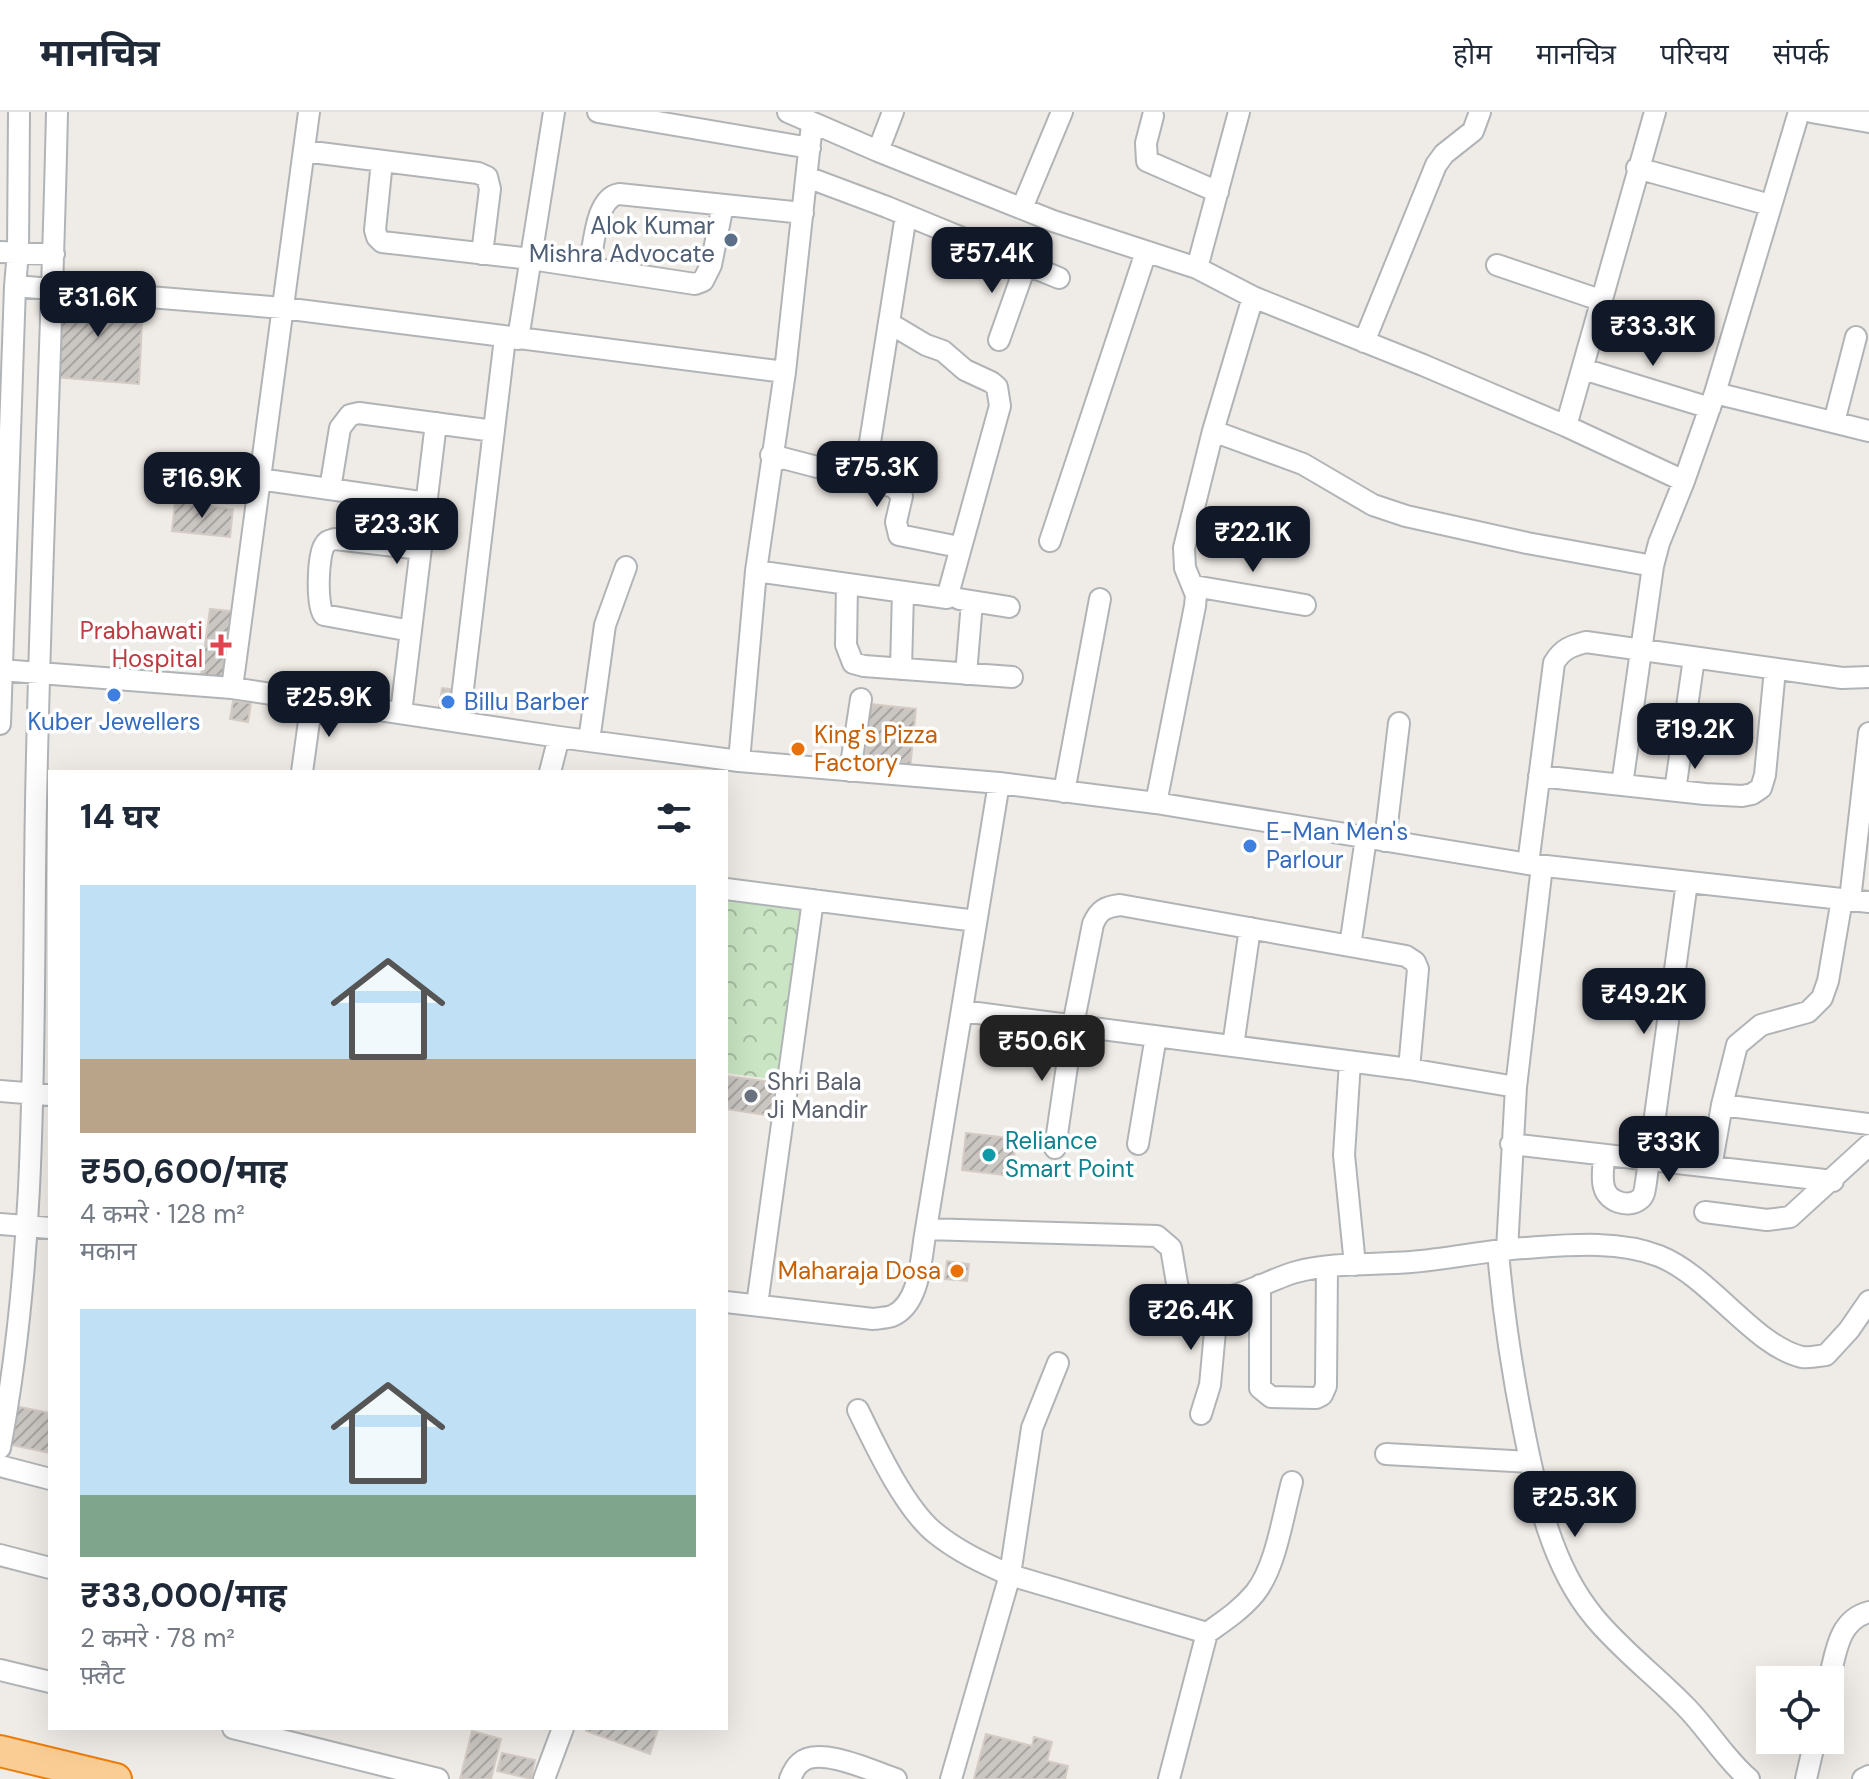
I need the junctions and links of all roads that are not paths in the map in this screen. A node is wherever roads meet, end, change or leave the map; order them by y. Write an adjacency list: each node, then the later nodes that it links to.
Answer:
1 (19, 112): 23 (street)
2 (57, 112): 32 (street)
3 (309, 112): 18 (street)
4 (554, 112): 34 (street)
5 (598, 112): 17 (street)
6 (788, 112): 16 (street)
7 (893, 112): 19 (street)
8 (1062, 112): 27 (street)
9 (1239, 112): 24 (street)
10 (1480, 112): 49 (street)
11 (1655, 112): 21 (street)
12 (1799, 112): 26 (street)
13 (1811, 112): 15 (street)
14 (1153, 116): 24 (street)
15 (1869, 122)
16 (812, 124): 17 (street); 19 (street)
17 (810, 148): 22 (street)
18 (304, 151): 20 (street); 44 (street)
19 (878, 151): 27 (street)
20 (382, 161): 33 (street); 33 (street)
21 (1637, 168): 26 (street); 43 (street)
22 (807, 177): 28 (street); 29 (street)
23 (9, 186): 30 (street)
24 (1218, 192): 38 (street)
25 (723, 205): 28 (street); 37 (street); 37 (street)
26 (1770, 205): 52 (street)
27 (1022, 208): 31 (street)
28 (803, 213): 51 (street)
29 (906, 215): 35 (street); 45 (street)
30 (9, 252): 32 (street); 40 (street)
31 (1146, 252): 38 (street); 66 (street)
32 (54, 254): 41 (street)
33 (482, 254): 34 (street)
34 (531, 259): 37 (street); 47 (street)
35 (1026, 264): 39 (street); 48 (street)
36 (1497, 265): 43 (street)
37 (589, 268)
38 (1197, 268): 42 (street)
39 (1059, 278)
40 (15, 286): 41 (street); 59 (street)
41 (52, 290): 44 (street); 87 (street)
42 (1253, 297): 49 (street); 57 (street)
43 (1600, 300): 50 (street)
44 (283, 308): 47 (street); 61 (street)
45 (889, 323): 62 (street); 67 (street)
46 (1856, 337): 53 (street)
47 (512, 339): 51 (street); 56 (street)
48 (999, 340)
49 (1364, 342): 55 (street)
50 (1583, 369): 52 (street); 55 (street)
51 (785, 372): 60 (street)
52 (1712, 401): 53 (street); 63 (street)
53 (1834, 422): 58 (street)
54 (436, 423): 56 (street); 64 (street); 65 (street)
55 (1566, 426): 63 (street)
56 (494, 431): 95 (street)
57 (1213, 431): 69 (street); 73 (street)
58 (1869, 431)
59 (5, 454): 78 (street)
60 (771, 455): 62 (street); 71 (street)
61 (259, 479): 64 (street); 91 (street)
62 (864, 480): 67 (street)
63 (1684, 481): 69 (street)
64 (330, 489): 65 (street)
65 (427, 503): 68 (street)
66 (1050, 541)
67 (959, 547): 75 (street)
68 (421, 549): 81 (street); 81 (street)
69 (1653, 566): 82 (street)
70 (626, 567): 100 (street)
71 (756, 571): 72 (street); 101 (street)
72 (847, 584): 74 (street); 84 (street)
73 (1194, 586): 79 (street); 110 (street)
74 (903, 592): 75 (street); 84 (street)
75 (947, 598): 77 (street)
76 (1100, 599): 109 (street)
77 (972, 602): 80 (street); 88 (street)
78 (2, 605): 86 (street)
79 (1305, 605)
80 (1009, 607)
81 (411, 631): 94 (street)
82 (1640, 651): 83 (street); 105 (street); 107 (street)
83 (1694, 658): 85 (street); 108 (street)
84 (901, 669): 88 (street)
85 (1775, 669): 90 (street); 108 (street)
86 (1, 670): 87 (street); 97 (street)
87 (39, 673): 91 (street); 128 (street)
88 (966, 674): 89 (street)
89 (1012, 677)
90 (1869, 677)
91 (232, 688): 93 (street)
92 (861, 699): 104 (street)
93 (312, 700): 94 (street); 102 (street)
94 (401, 713): 95 (street)
95 (459, 722): 99 (street)
96 (1399, 723): 111 (street)
97 (0, 724)
98 (1869, 733): 116 (street)
99 (559, 737): 100 (street); 103 (street)
100 (589, 741): 101 (street)
101 (739, 761): 104 (street)
102 (302, 770)
103 (551, 770)
104 (850, 771): 106 (street)
105 (1539, 776): 107 (street); 112 (street)
106 (999, 783): 109 (street); 117 (street)
107 (1622, 785): 108 (street)
108 (1675, 791)
109 (1064, 792): 110 (street)
110 (1156, 803): 111 (street)
111 (1376, 839): 112 (street); 119 (street)
112 (1535, 865): 113 (street); 126 (street)
113 (1687, 882): 116 (street); 136 (street)
114 (728, 889): 115 (street)
115 (813, 900): 117 (street); 151 (street)
116 (1853, 900): 129 (street)
117 (976, 921): 120 (street)
118 (1250, 928): 119 (street); 121 (street); 123 (street)
119 (1350, 946): 125 (street)
120 (962, 1011): 121 (street); 143 (street)
121 (1073, 1025): 122 (street); 134 (street)
122 (1156, 1036): 123 (street); 131 (street)
123 (1233, 1046): 124 (street)
124 (1350, 1062): 125 (street); 145 (street)
125 (1409, 1069): 126 (street)
126 (1516, 1087): 132 (street)
127 (0, 1091): 128 (street)
128 (40, 1094): 141 (street)
129 (1722, 1105): 130 (street); 137 (street)
130 (1869, 1124)
131 (1138, 1144)
132 (1511, 1144): 135 (street); 144 (street)
133 (1869, 1145): 138 (street)
134 (1055, 1148)
135 (1604, 1155): 136 (street); 136 (street)
136 (1650, 1160): 137 (street)
137 (1711, 1167): 138 (street)
138 (1833, 1181): 139 (street)
139 (1705, 1212)
140 (0, 1224): 141 (street)
141 (27, 1226): 142 (street); 155 (street)
142 (48, 1228)
143 (926, 1229): 148 (street); 151 (street)
144 (1502, 1251): 145 (street); 149 (street); 157 (street)
145 (1355, 1265): 146 (street)
146 (1327, 1267): 147 (street); 147 (street)
147 (1260, 1285): 148 (street)
148 (1218, 1299): 154 (street)
149 (1869, 1301)
150 (728, 1302): 151 (street)
151 (757, 1305)
152 (1058, 1363): 163 (street)
153 (858, 1410): 163 (street)
154 (1201, 1414)
155 (0, 1448)
156 (1386, 1454): 157 (street)
157 (1530, 1462): 181 (street)
158 (0, 1466): 159 (street)
159 (48, 1478)
160 (1292, 1482): 165 (street)
161 (0, 1555): 162 (street)
162 (48, 1567)
163 (1010, 1575): 165 (street); 179 (street)
164 (1869, 1612): 166 (street)
165 (1207, 1633): 180 (street)
166 (1833, 1666)
167 (0, 1670): 168 (street)
168 (48, 1682)
169 (241, 1730): 175 (street)
170 (562, 1730): 176 (street)
171 (0, 1751): 174 (highway)
172 (1812, 1754): 182 (street)
173 (1869, 1776): 183 (street)
174 (116, 1779)
175 (438, 1779)
176 (544, 1779)
177 (790, 1779): 178 (street)
178 (896, 1779)
179 (951, 1779)
180 (1169, 1779)
181 (1749, 1779)
182 (1806, 1779)
183 (1863, 1779)

